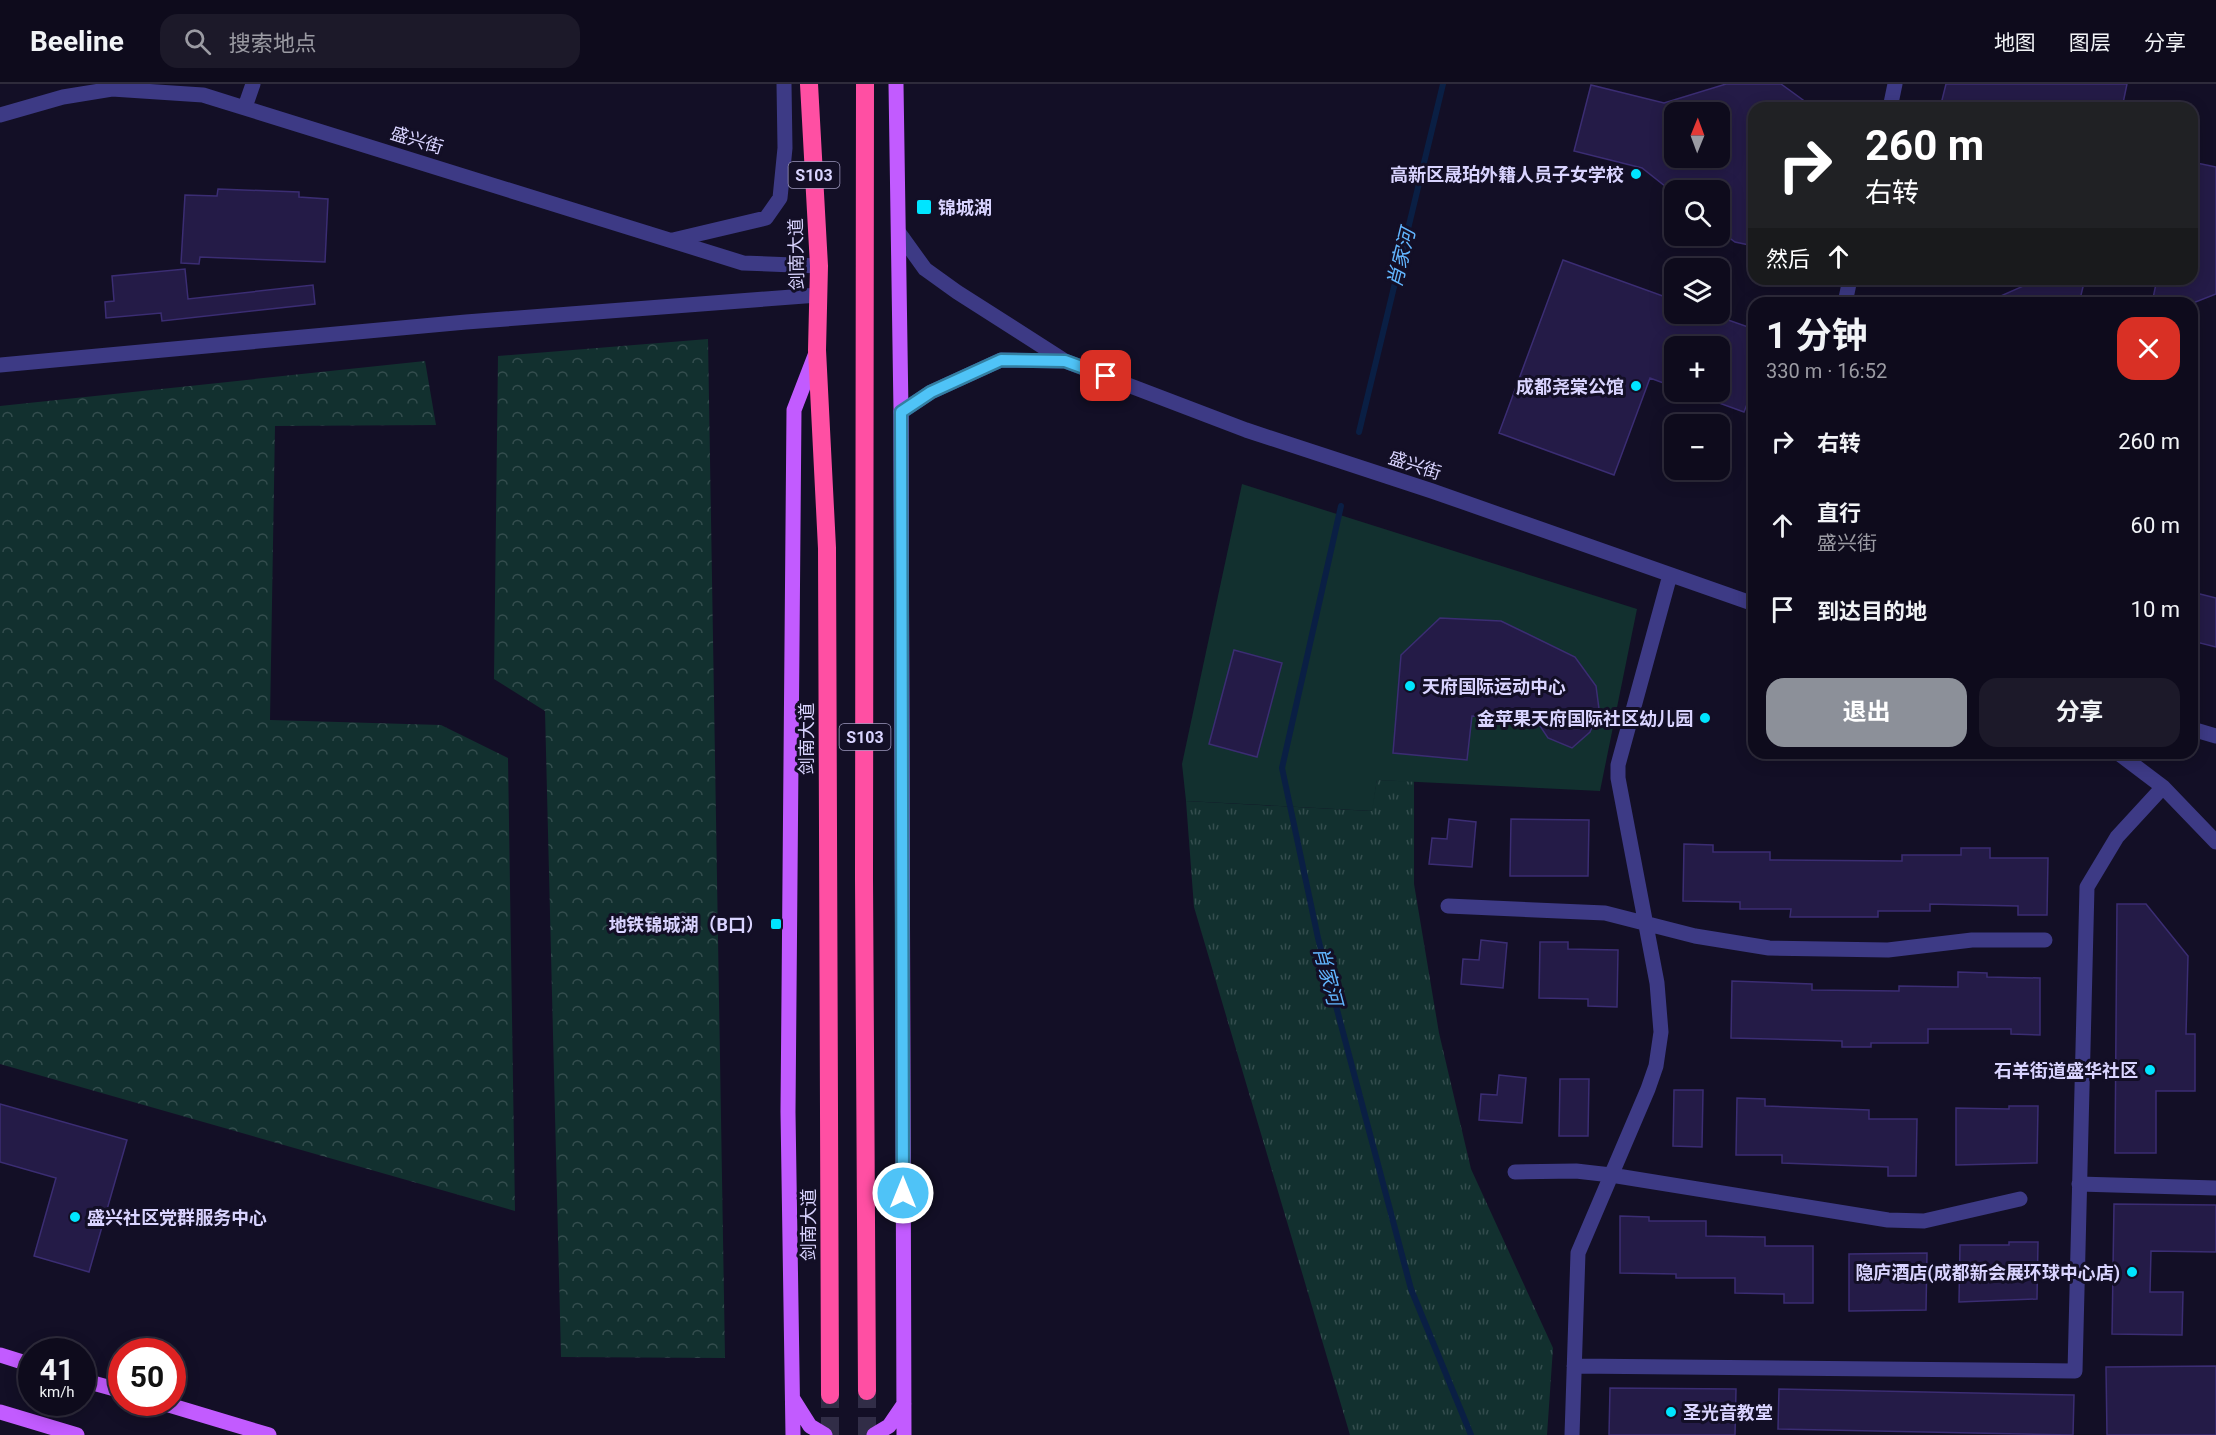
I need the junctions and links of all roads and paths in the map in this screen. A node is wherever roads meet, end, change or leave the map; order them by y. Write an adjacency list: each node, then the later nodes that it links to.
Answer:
1 (168, 84): 8 (street)
2 (253, 84): 10 (street)
3 (784, 84): 13 (street)
4 (809, 84): 14 (highway, 剑南大道 / S103)
5 (865, 84): 38 (highway, S103)
6 (896, 84): 12 (main road)
7 (1895, 84): 9 (street)
8 (203, 95): 10 (street, 盛兴街); 11 (street, 盛兴街)
9 (1891, 102)
10 (245, 107): 13 (street, 盛兴街)
11 (0, 115)
12 (899, 233): 17 (street); 19 (main road)
13 (672, 240): 14 (street, 盛兴街)
14 (819, 266): 15 (highway, 剑南大道 / S103)
15 (818, 295): 16 (highway, 剑南大道 / S103); 18 (street)
16 (817, 350): 39 (highway, 剑南大道 / S103); 40 (main road)
17 (1065, 361): 19 (street); 20 (street, 盛兴街)
18 (0, 364)
19 (901, 412): 41 (main road)
20 (1670, 575): 21 (street, 盛兴街); 28 (street)
21 (1748, 602)
22 (2198, 731): 23 (street)
23 (2216, 736)
24 (2126, 759): 25 (street)
25 (2163, 787): 26 (street); 32 (street)
26 (2216, 842)
27 (1448, 906): 28 (street)
28 (1645, 922): 29 (street); 31 (street)
29 (2045, 940)
30 (1515, 1172): 31 (street)
31 (1611, 1175): 34 (street); 37 (street)
32 (2079, 1184): 33 (street); 37 (street)
33 (2216, 1188)
34 (2020, 1199)
35 (0, 1355): 36 (main road)
36 (18, 1361)
37 (1574, 1366): 50 (street)
38 (867, 1391)
39 (830, 1395)
40 (793, 1400): 46 (main road); 47 (main road)
41 (904, 1404): 48 (main road); 49 (main road)
42 (186, 1410): 45 (main road)
43 (0, 1412): 44 (main road)
44 (78, 1435)
45 (269, 1435)
46 (793, 1435)
47 (825, 1435)
48 (874, 1435)
49 (904, 1435)
50 (1572, 1435)

